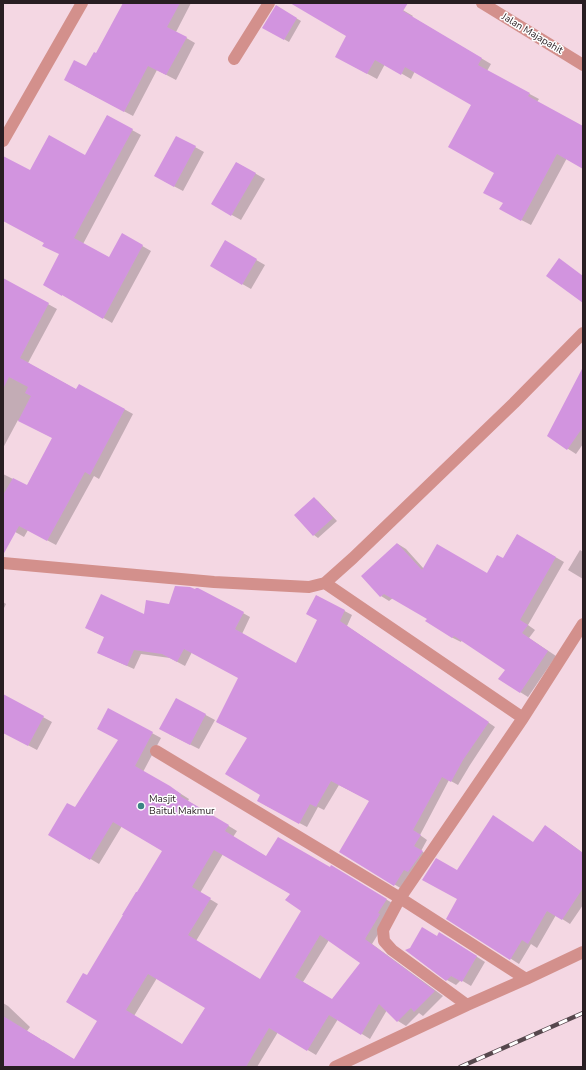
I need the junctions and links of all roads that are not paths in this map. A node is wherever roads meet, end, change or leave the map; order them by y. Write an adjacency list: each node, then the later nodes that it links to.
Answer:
1 (82, 3): 6 (street)
2 (269, 3): 4 (street)
3 (482, 3): 5 (street, Jalan Majapahit)
4 (234, 59)
5 (583, 65)
6 (3, 141)
7 (583, 333): 9 (street)
8 (3, 563): 9 (street)
9 (325, 583): 11 (street)
10 (583, 624): 11 (street)
11 (523, 718): 13 (street)
12 (156, 751): 13 (street)
13 (400, 898): 15 (street); 16 (street)
14 (583, 952): 15 (street)
15 (526, 979): 16 (street)
16 (467, 1005): 17 (street)
17 (335, 1067)

